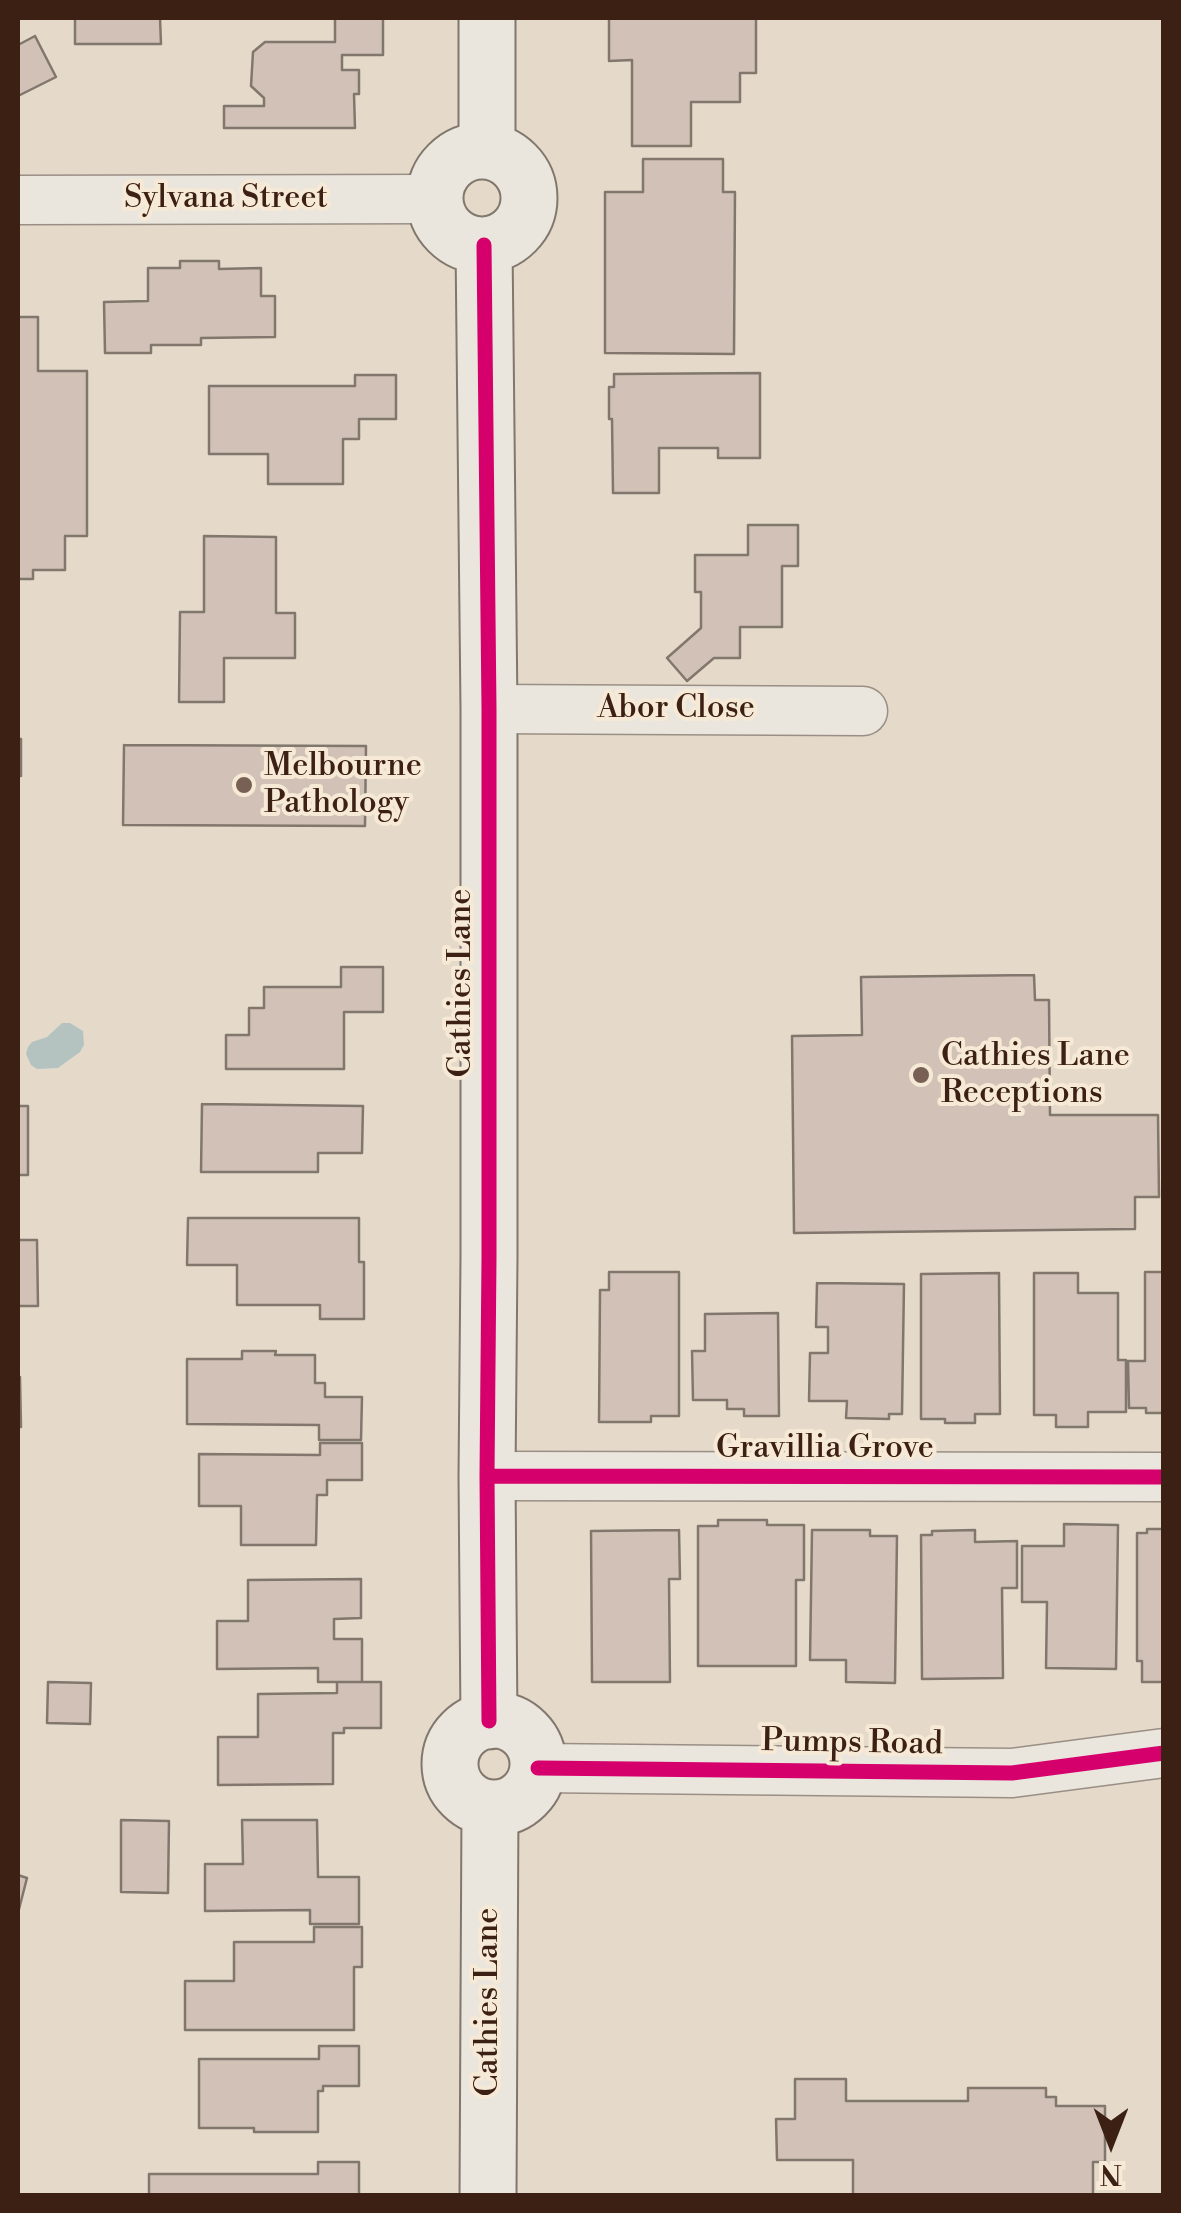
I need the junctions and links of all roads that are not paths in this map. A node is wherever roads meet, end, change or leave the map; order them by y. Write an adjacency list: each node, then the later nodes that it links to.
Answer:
1 (487, 18): 2 (street)
2 (487, 150): 3 (street); 5 (street)
3 (434, 199): 4 (street, Sylvana Street); 5 (street)
4 (18, 200)
5 (484, 245): 6 (street, Cathies Lane)
6 (489, 709): 7 (street, Abor Close); 8 (street, Cathies Lane)
7 (864, 710)
8 (487, 1476): 9 (street, Gravillia Grove); 10 (street, Cathies Lane)
9 (1164, 1476)
10 (488, 1720): 12 (street); 13 (street)
11 (1164, 1753): 12 (street, Pumps Road)
12 (538, 1768): 13 (street)
13 (490, 1808): 14 (street, Cathies Lane)
14 (488, 2196)

